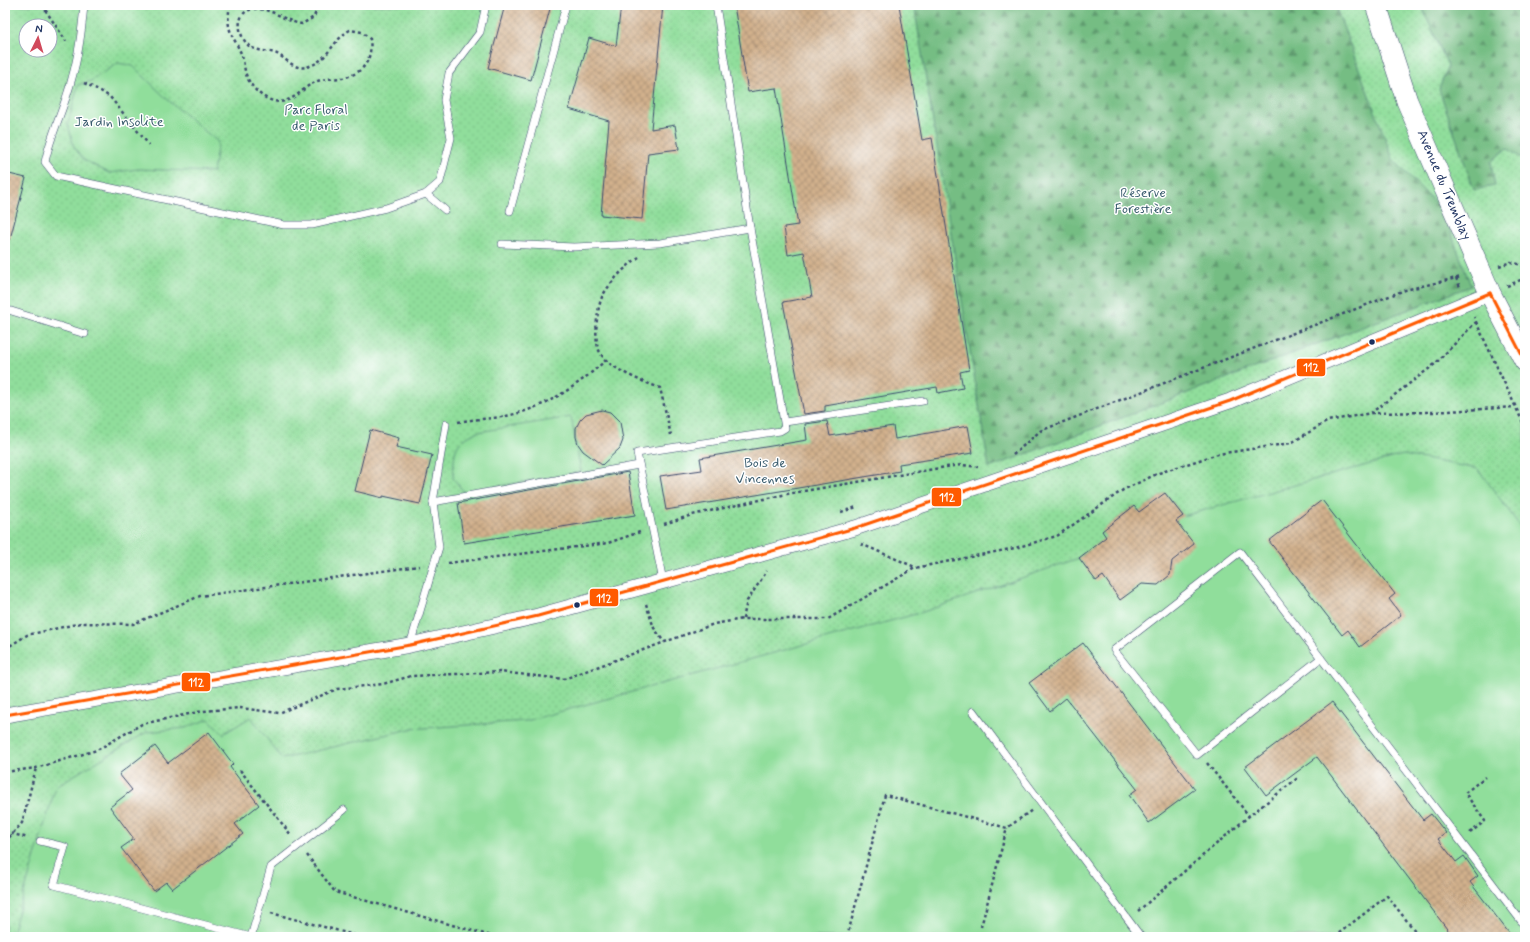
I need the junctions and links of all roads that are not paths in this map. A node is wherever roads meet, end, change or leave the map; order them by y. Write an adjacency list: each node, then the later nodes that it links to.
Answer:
1 (84, 5): 6 (lane)
2 (486, 5): 6 (lane)
3 (566, 5): 8 (lane)
4 (716, 5): 9 (lane)
5 (1376, 5): 11 (main road, Avenue du Tremblay)
6 (426, 194): 7 (lane)
7 (445, 210)
8 (510, 211)
9 (750, 228): 10 (lane); 16 (lane)
10 (502, 244)
11 (1490, 293): 14 (main road, Avenue du Tremblay); 20 (street)
12 (5, 310): 13 (lane)
13 (85, 334)
14 (1525, 361)
15 (923, 401): 16 (lane)
16 (784, 422): 18 (lane)
17 (446, 424): 19 (lane)
18 (639, 465): 19 (lane); 20 (lane)
19 (433, 502): 21 (lane)
20 (663, 581): 21 (street)
21 (410, 645): 24 (street)
22 (1321, 658): 22 (lane); 27 (lane)
23 (973, 711): 28 (lane)
24 (5, 715)
25 (344, 810): 29 (lane)
26 (40, 841): 29 (lane)
27 (1525, 926)
28 (1138, 936)
29 (251, 937)

